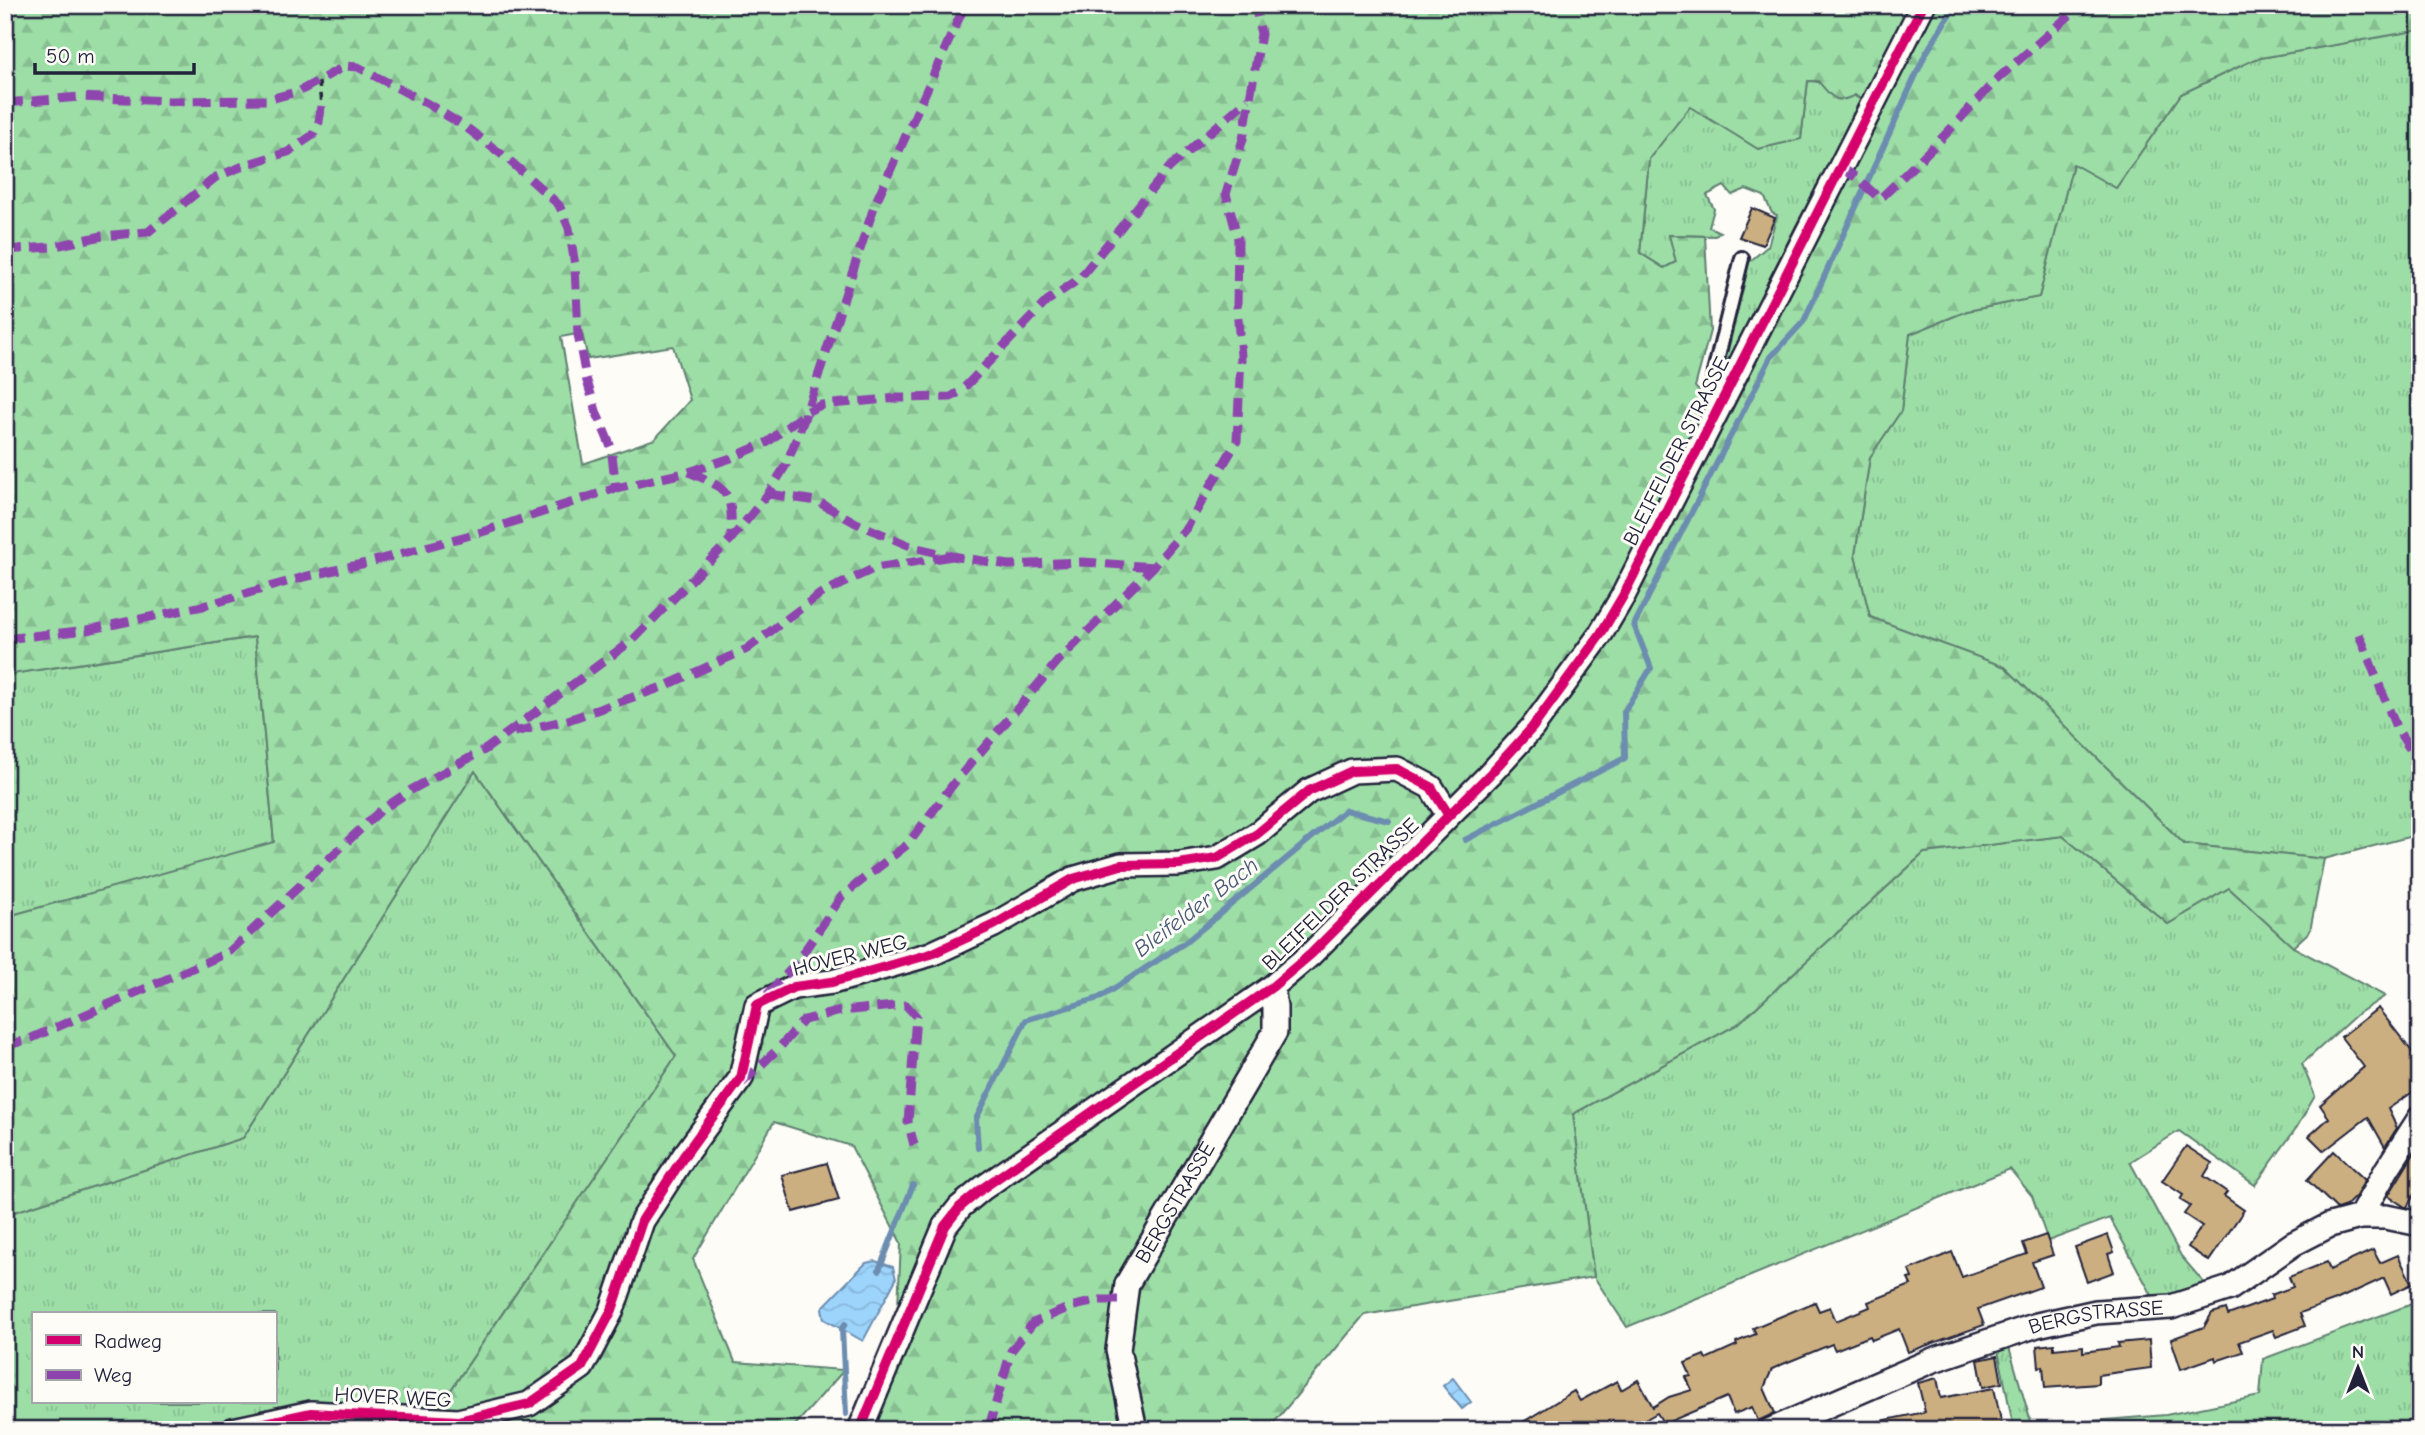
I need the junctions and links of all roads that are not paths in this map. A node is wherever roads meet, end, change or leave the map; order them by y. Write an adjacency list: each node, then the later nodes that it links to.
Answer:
1 (1923, 5): 3 (street, BLEIFELDER STRASSE)
2 (1742, 258): 3 (lane)
3 (1709, 430): 4 (street, BLEIFELDER STRASSE)
4 (1448, 814): 5 (street, BLEIFELDER STRASSE); 9 (street, HOVER WEG)
5 (1272, 987): 10 (street, BLEIFELDER STRASSE); 11 (street, BERGSTRASSE)
6 (2420, 1118): 7 (street)
7 (2360, 1217): 8 (street, BERGSTRASSE); 12 (street, BERGSTRASSE)
8 (2420, 1224)
9 (233, 1430)
10 (860, 1430)
11 (1135, 1430)
12 (1771, 1430)

